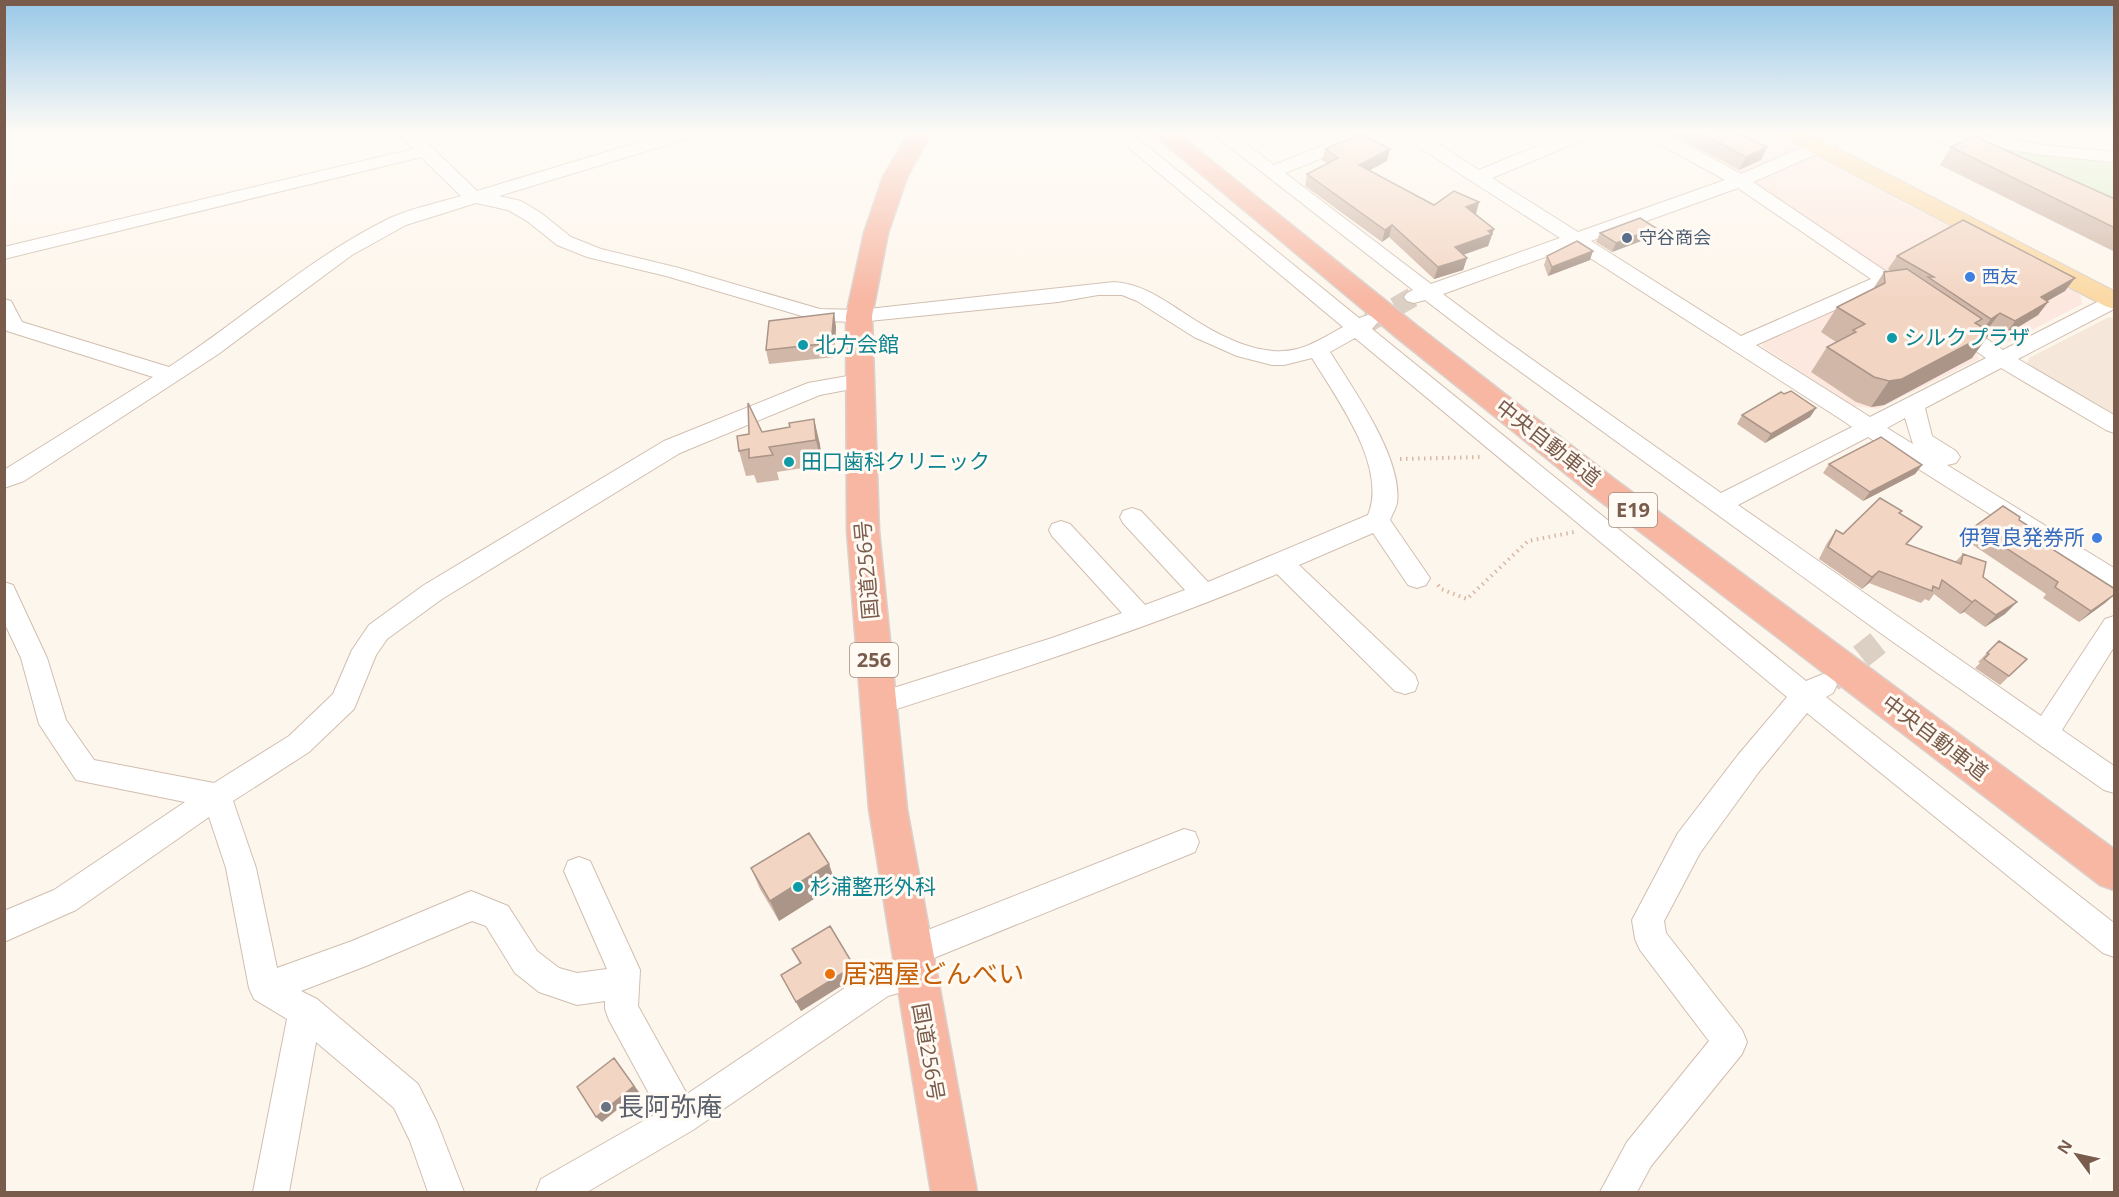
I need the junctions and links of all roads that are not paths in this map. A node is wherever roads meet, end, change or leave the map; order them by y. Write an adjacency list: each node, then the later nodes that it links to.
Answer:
1 (270, 189): 16 (street)
2 (464, 189): 14 (street)
3 (500, 189): 14 (street)
4 (891, 189): 22 (highway, 国道256号 / 256)
5 (1190, 189): 23 (street)
6 (1231, 189): 54 (highway, 中央自動車道 / E19)
7 (1255, 189): 52 (highway, 中央自動車道 / E19)
8 (1292, 189): 19 (street)
9 (1497, 189): 15 (street)
10 (1717, 189): 15 (street)
11 (1752, 189): 17 (street)
12 (1914, 189): 20 (main road)
13 (1924, 189): 18 (main road)
14 (472, 197): 22 (street); 27 (street)
15 (1574, 238): 19 (street); 24 (street)
16 (4, 254)
17 (1886, 280): 24 (street); 26 (street)
18 (2115, 286)
19 (1419, 294): 33 (street)
20 (2114, 301): 26 (street)
21 (4, 305): 27 (street)
22 (859, 316): 25 (street); 28 (highway, 国道256号 / 256)
23 (1362, 325): 25 (street); 46 (street)
24 (1741, 344): 31 (street)
25 (1318, 350): 35 (street)
26 (2002, 359): 29 (street); 30 (street)
27 (172, 375): 32 (street)
28 (858, 381): 47 (highway, 国道256号 / 256); 50 (street)
29 (1913, 403): 31 (street); 37 (street)
30 (2115, 425)
31 (1868, 426): 33 (street); 40 (street)
32 (4, 480)
33 (1720, 504): 48 (street)
34 (1132, 517): 42 (street)
35 (1378, 521): 38 (street); 39 (street)
36 (1061, 530): 43 (street)
37 (2115, 558)
38 (1281, 563): 42 (street); 45 (street)
39 (1426, 579)
40 (2115, 580)
41 (4, 592): 50 (street)
42 (1204, 594): 43 (street)
43 (1140, 616): 47 (street)
44 (2115, 626): 48 (street)
45 (1405, 683)
46 (1814, 691): 56 (street); 66 (street)
47 (878, 704): 57 (highway, 国道256号 / 256)
48 (2045, 733): 49 (street)
49 (2115, 781)
50 (217, 796): 55 (street); 59 (street)
51 (1185, 842): 57 (street)
52 (2115, 844)
53 (579, 871): 58 (street)
54 (2115, 872)
55 (4, 927)
56 (2115, 942)
57 (913, 963): 61 (street); 65 (highway, 国道256号 / 256)
58 (623, 982): 59 (street); 61 (street)
59 (265, 988): 60 (street)
60 (305, 1011): 62 (street); 63 (street)
61 (681, 1118): 64 (street)
62 (271, 1192)
63 (446, 1192)
64 (554, 1192)
65 (954, 1192)
66 (1618, 1192)

